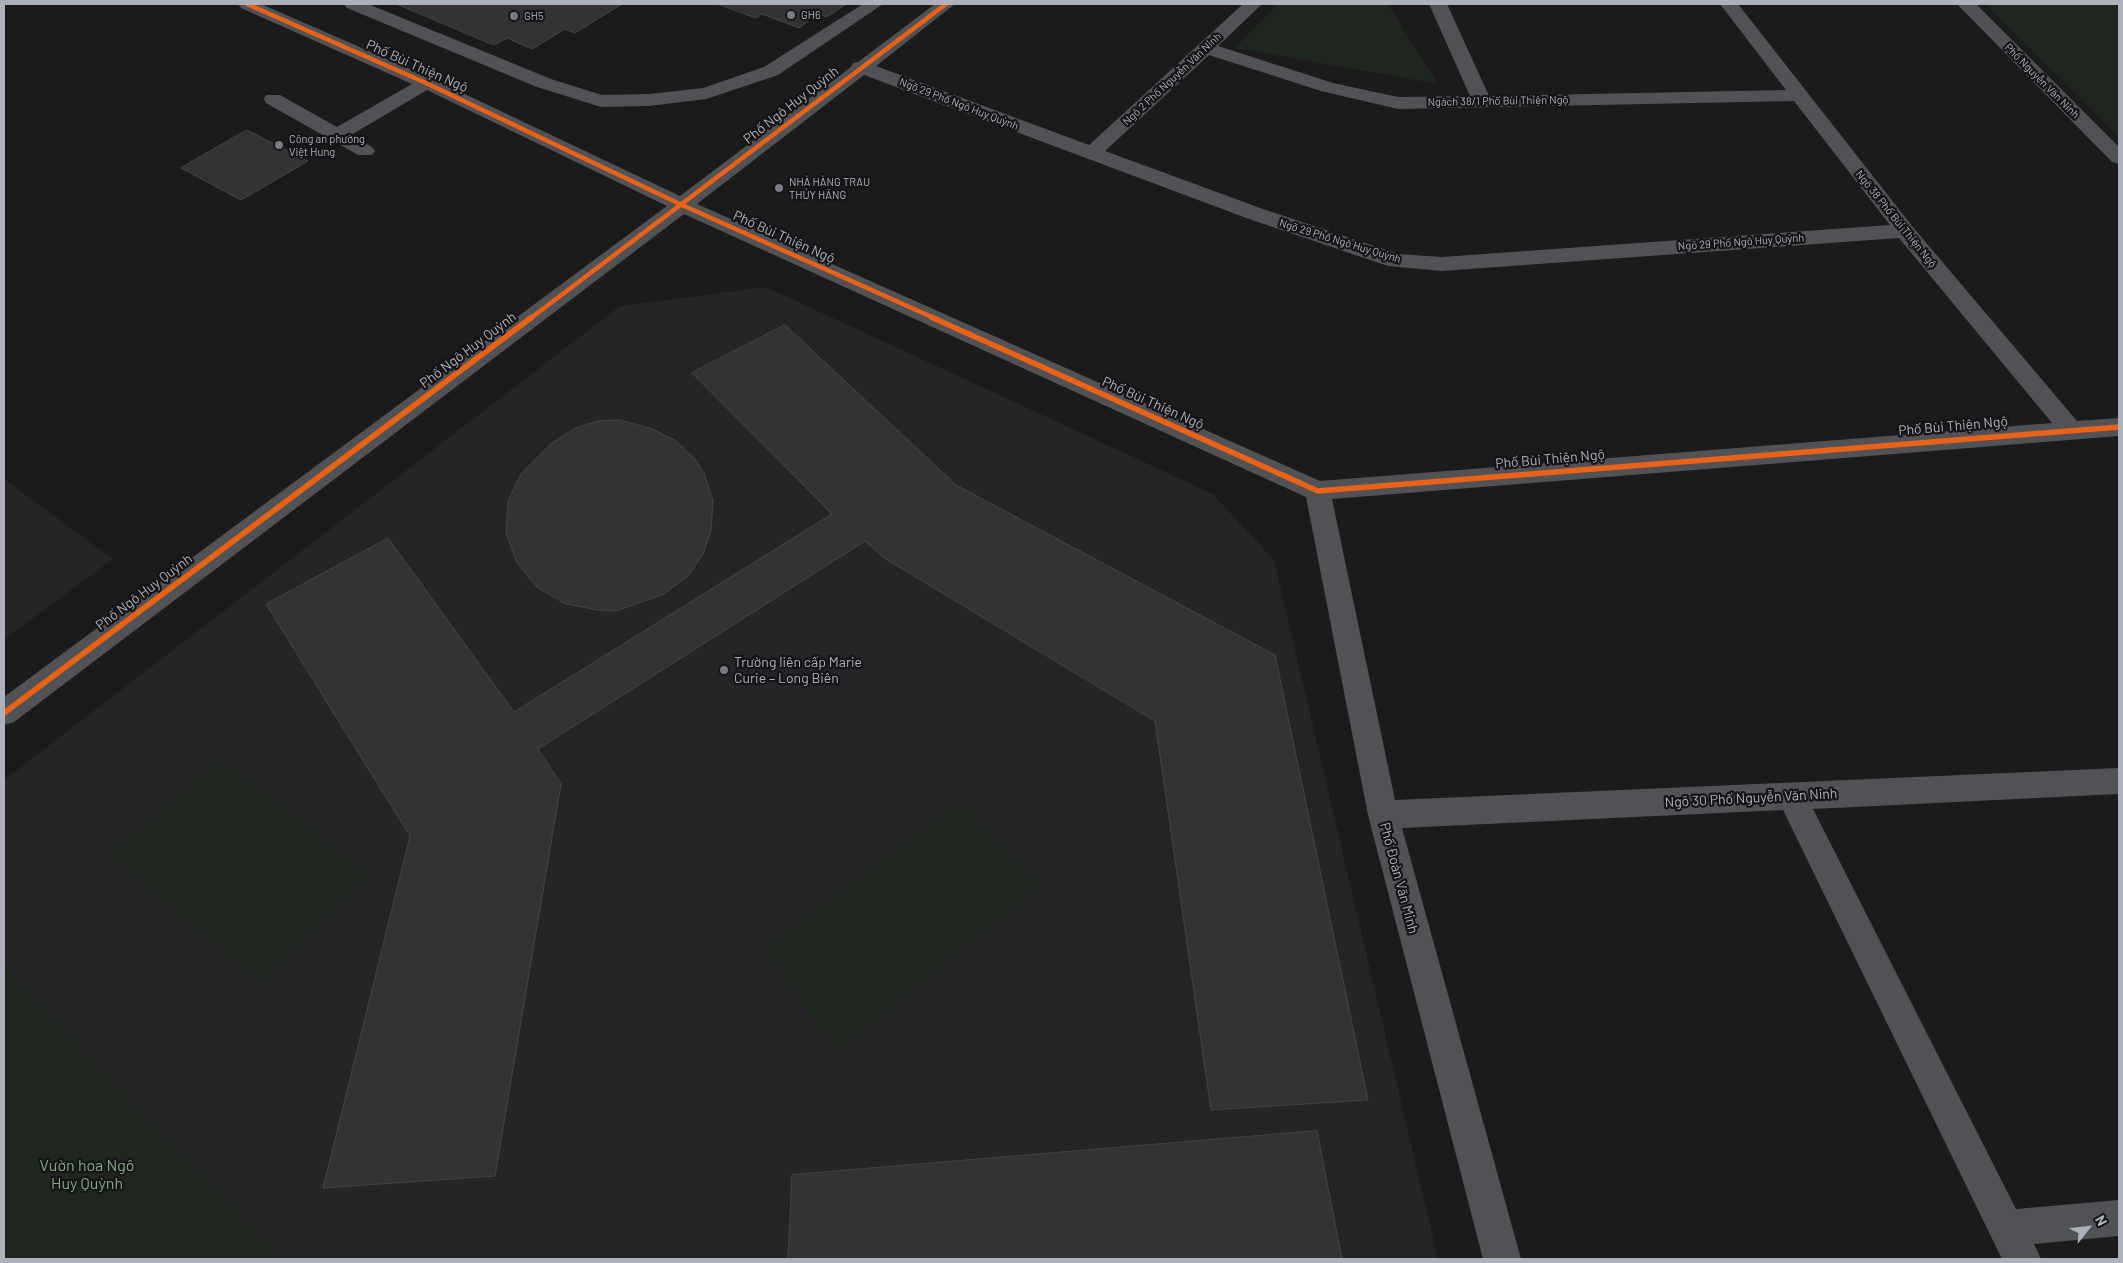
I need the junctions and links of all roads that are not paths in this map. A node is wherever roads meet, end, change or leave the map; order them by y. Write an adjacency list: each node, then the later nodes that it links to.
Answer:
1 (247, 4): 11 (street, Phố Bùi Thiện Ngộ)
2 (353, 4): 3 (street)
3 (874, 4)
4 (946, 4): 10 (street, Phố Ngô Huy Quỳnh)
5 (1253, 4): 9 (street, Ngõ 2 Phố Nguyễn Văn Ninh)
6 (1438, 4): 14 (street)
7 (1729, 4): 12 (street, Ngõ 38 Phố Bùi Thiện Ngộ)
8 (1966, 4): 18 (street, Phố Nguyễn Văn Ninh)
9 (1206, 48): 14 (street, Ngách 38/1 Phố Bùi Thiện Ngộ); 17 (street, Ngõ 2 Phố Nguyễn Văn Ninh)
10 (860, 68): 17 (street, Ngõ 29 Phố Ngô Huy Quỳnh); 19 (street, Phố Ngô Huy Quỳnh)
11 (426, 83): 15 (street); 19 (street, Phố Bùi Thiện Ngộ)
12 (1799, 95): 14 (street, Ngách 38/1 Phố Bùi Thiện Ngộ); 20 (street, Ngõ 38 Phố Bùi Thiện Ngộ)
13 (273, 99): 15 (street)
14 (1482, 102)
15 (338, 135): 16 (street)
16 (365, 151)
17 (1091, 154): 20 (street, Ngõ 29 Phố Ngô Huy Quỳnh)
18 (2119, 158)
19 (682, 205): 23 (street, Phố Bùi Thiện Ngộ); 24 (street, Phố Ngô Huy Quỳnh)
20 (1905, 232): 22 (street, Ngõ 38 Phố Bùi Thiện Ngộ)
21 (2119, 427): 22 (street, Phố Bùi Thiện Ngộ)
22 (2070, 429): 23 (street, Phố Bùi Thiện Ngộ)
23 (1318, 491): 27 (street, Phố Đoàn Văn Minh)
24 (4, 713)
25 (2119, 781): 26 (street, Ngõ 30 Phố Nguyễn Văn Ninh)
26 (1791, 796): 27 (street, Ngõ 30 Phố Nguyễn Văn Ninh); 29 (street)
27 (1382, 815): 30 (street, Phố Đoàn Văn Minh)
28 (2119, 1218): 29 (street)
29 (2014, 1244)
30 (1502, 1259)

